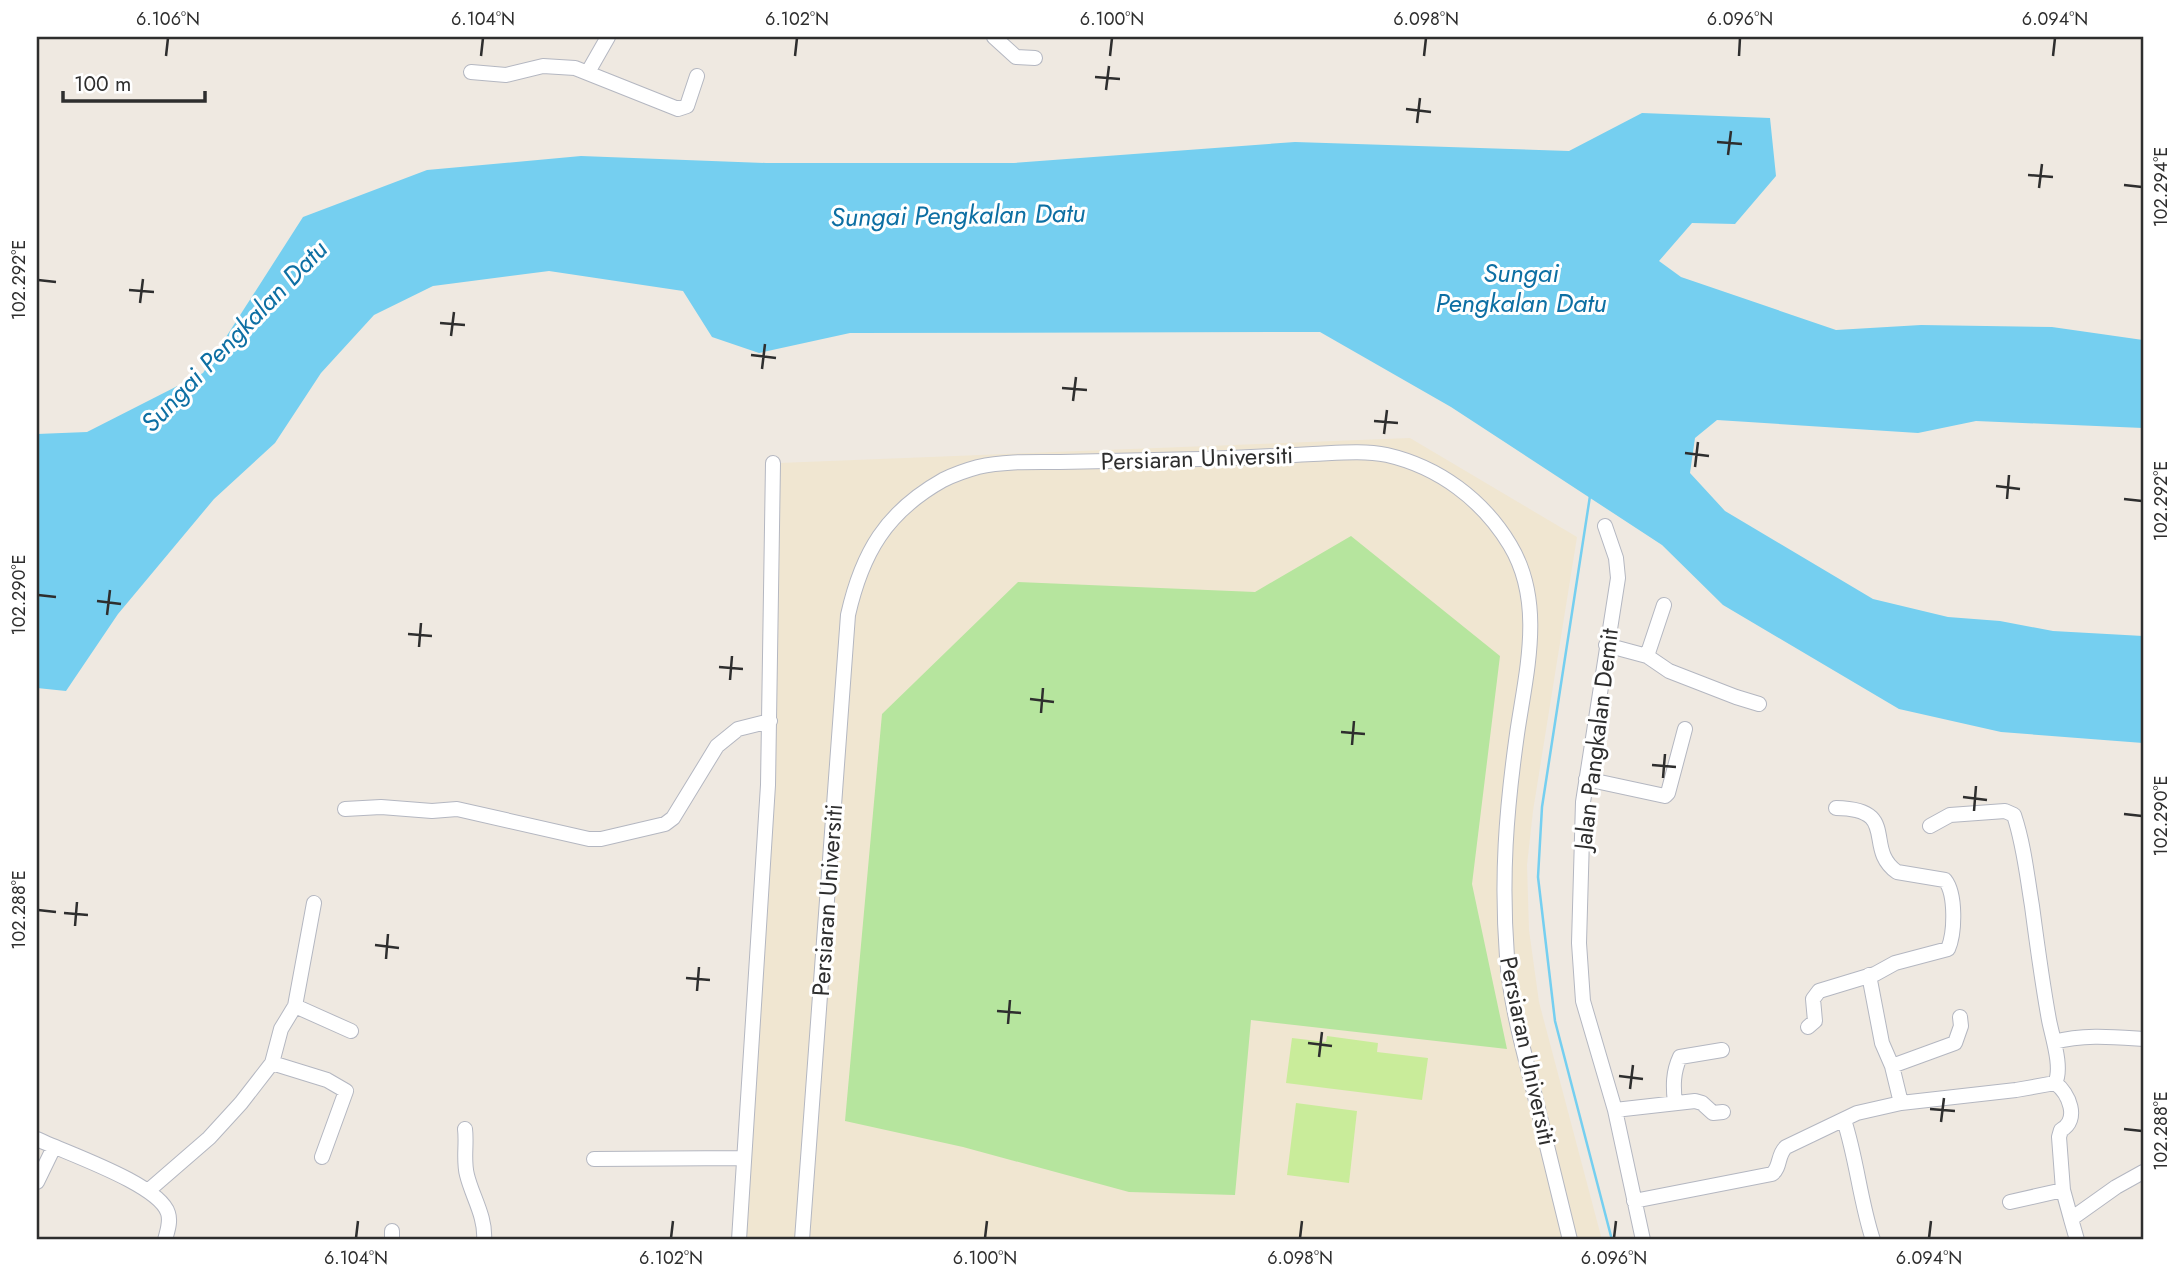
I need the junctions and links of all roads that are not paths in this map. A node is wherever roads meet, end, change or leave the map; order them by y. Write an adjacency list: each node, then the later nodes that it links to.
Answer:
1 (608, 37): 5 (street)
2 (994, 37): 3 (street)
3 (1035, 58)
4 (471, 72): 5 (street)
5 (588, 72): 6 (street)
6 (698, 76)
7 (774, 463): 13 (street)
8 (1605, 526): 10 (street, Jalan Pangkalan Demit)
9 (1664, 605): 11 (street)
10 (1606, 645): 11 (street); 15 (street, Jalan Pangkalan Demit)
11 (1647, 656): 12 (street)
12 (1759, 704)
13 (770, 721): 17 (street); 40 (street)
14 (1685, 729): 15 (street)
15 (1586, 779): 33 (street, Jalan Pangkalan Demit)
16 (1836, 808): 20 (street)
17 (345, 809)
18 (1930, 826): 26 (street)
19 (314, 903): 21 (street)
20 (1869, 975): 23 (street); 29 (street)
21 (295, 1006): 24 (street); 28 (street)
22 (1960, 1017): 29 (street)
23 (1808, 1027)
24 (351, 1031)
25 (2143, 1039): 26 (street)
26 (2054, 1042): 30 (street)
27 (1722, 1050): 32 (street)
28 (272, 1063): 39 (street); 44 (street)
29 (1892, 1066): 31 (street)
30 (2055, 1083): 31 (street); 45 (street)
31 (1902, 1102): 35 (street)
32 (1675, 1103): 33 (street); 34 (street)
33 (1615, 1110): 46 (street, Jalan Pangkalan Demit)
34 (1723, 1112)
35 (1844, 1120): 46 (street); 55 (street)
36 (465, 1129): 50 (street)
37 (37, 1139): 38 (street)
38 (54, 1147): 43 (street); 44 (street)
39 (322, 1157)
40 (743, 1158): 41 (street); 51 (street)
41 (594, 1159)
42 (2143, 1172): 48 (street)
43 (37, 1182)
44 (149, 1190): 49 (street)
45 (2063, 1190): 47 (street); 48 (street)
46 (1634, 1201): 54 (street, Jalan Pangkalan Demit)
47 (2010, 1202)
48 (2071, 1219): 56 (street)
49 (166, 1240)
50 (484, 1240)
51 (739, 1240)
52 (802, 1240): 53 (street, Persiaran Universiti)
53 (1570, 1240)
54 (1643, 1240)
55 (1873, 1240)
56 (2077, 1240)

